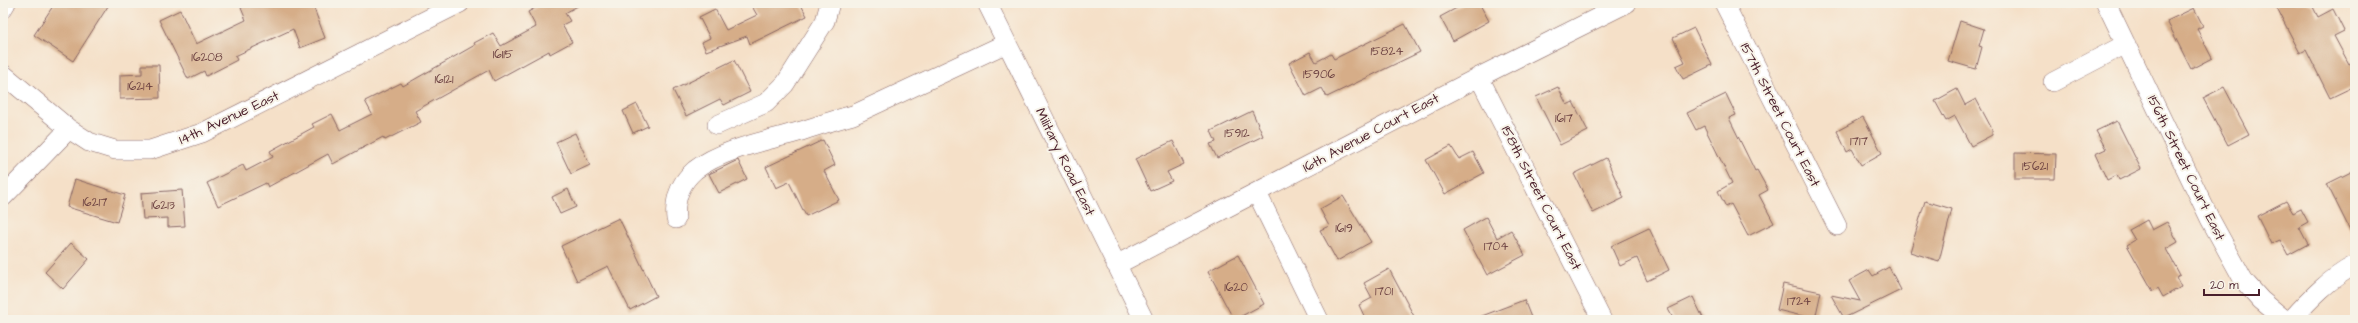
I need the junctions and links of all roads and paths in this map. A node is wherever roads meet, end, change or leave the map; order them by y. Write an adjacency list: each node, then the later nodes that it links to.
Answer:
1 (6, 3): 8 (street)
2 (460, 3): 15 (street, 14th Avenue East)
3 (830, 3): 14 (street)
4 (987, 3): 9 (street, Military Road East)
5 (1627, 3): 12 (street, 16th Avenue Court East)
6 (1724, 3): 19 (street, 157th Street Court East)
7 (2106, 3): 10 (street, 156th Street Court East)
8 (3, 8)
9 (1006, 43): 18 (street); 20 (street, Military Road East)
10 (2126, 44): 13 (street); 25 (street, 156th Street Court East)
11 (3, 74): 15 (street, 14th Avenue East)
12 (1479, 77): 16 (street, 16th Avenue Court East); 24 (street, 158th Street Court East)
13 (2053, 82)
14 (718, 125)
15 (69, 129): 17 (street)
16 (1257, 193): 20 (street, 16th Avenue Court East); 23 (street)
17 (3, 197)
18 (676, 219)
19 (1837, 226)
20 (1116, 265): 22 (street, Military Road East)
21 (2355, 265): 26 (street)
22 (1144, 320)
23 (1319, 320)
24 (1602, 320)
25 (2285, 320)
26 (2291, 320)

